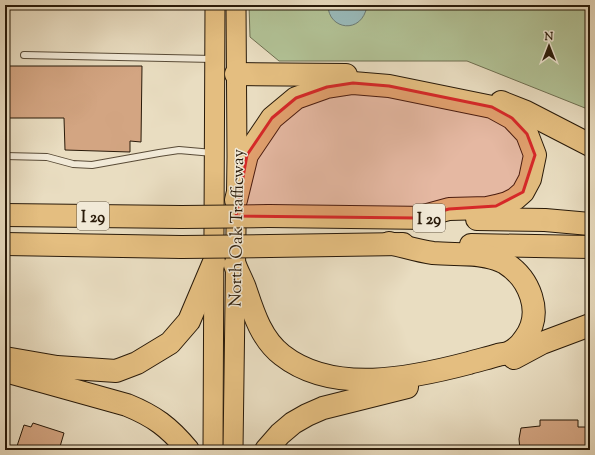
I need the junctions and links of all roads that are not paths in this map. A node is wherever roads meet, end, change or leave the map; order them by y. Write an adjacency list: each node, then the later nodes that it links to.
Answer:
1 (215, 5): 5 (main road, North Oak Trafficway)
2 (227, 5): 10 (main road)
3 (236, 5): 6 (main road, North Oak Trafficway)
4 (24, 55): 5 (lane)
5 (215, 59): 8 (main road, North Oak Trafficway)
6 (236, 74): 7 (highway); 10 (main road, North Oak Trafficway)
7 (590, 145)
8 (214, 153): 9 (lane); 20 (main road, North Oak Trafficway)
9 (5, 156)
10 (237, 157): 11 (main road, North Oak Trafficway)
11 (236, 200): 13 (highway); 21 (main road, North Oak Trafficway)
12 (5, 215): 13 (highway, I 29, bridge)
13 (416, 218): 14 (highway, I 29)
14 (590, 224)
15 (389, 243): 17 (highway, I 29, bridge); 18 (highway, I 29); 21 (highway)
16 (5, 244): 17 (highway, I 29)
17 (30, 244): 19 (highway)
18 (590, 247)
19 (5, 249)
20 (214, 262): 23 (highway); 26 (main road, North Oak Trafficway)
21 (235, 265): 27 (main road, North Oak Trafficway)
22 (590, 325): 28 (highway)
23 (5, 358)
24 (5, 371): 25 (highway)
25 (188, 450)
26 (213, 450)
27 (232, 450)
28 (266, 450)

